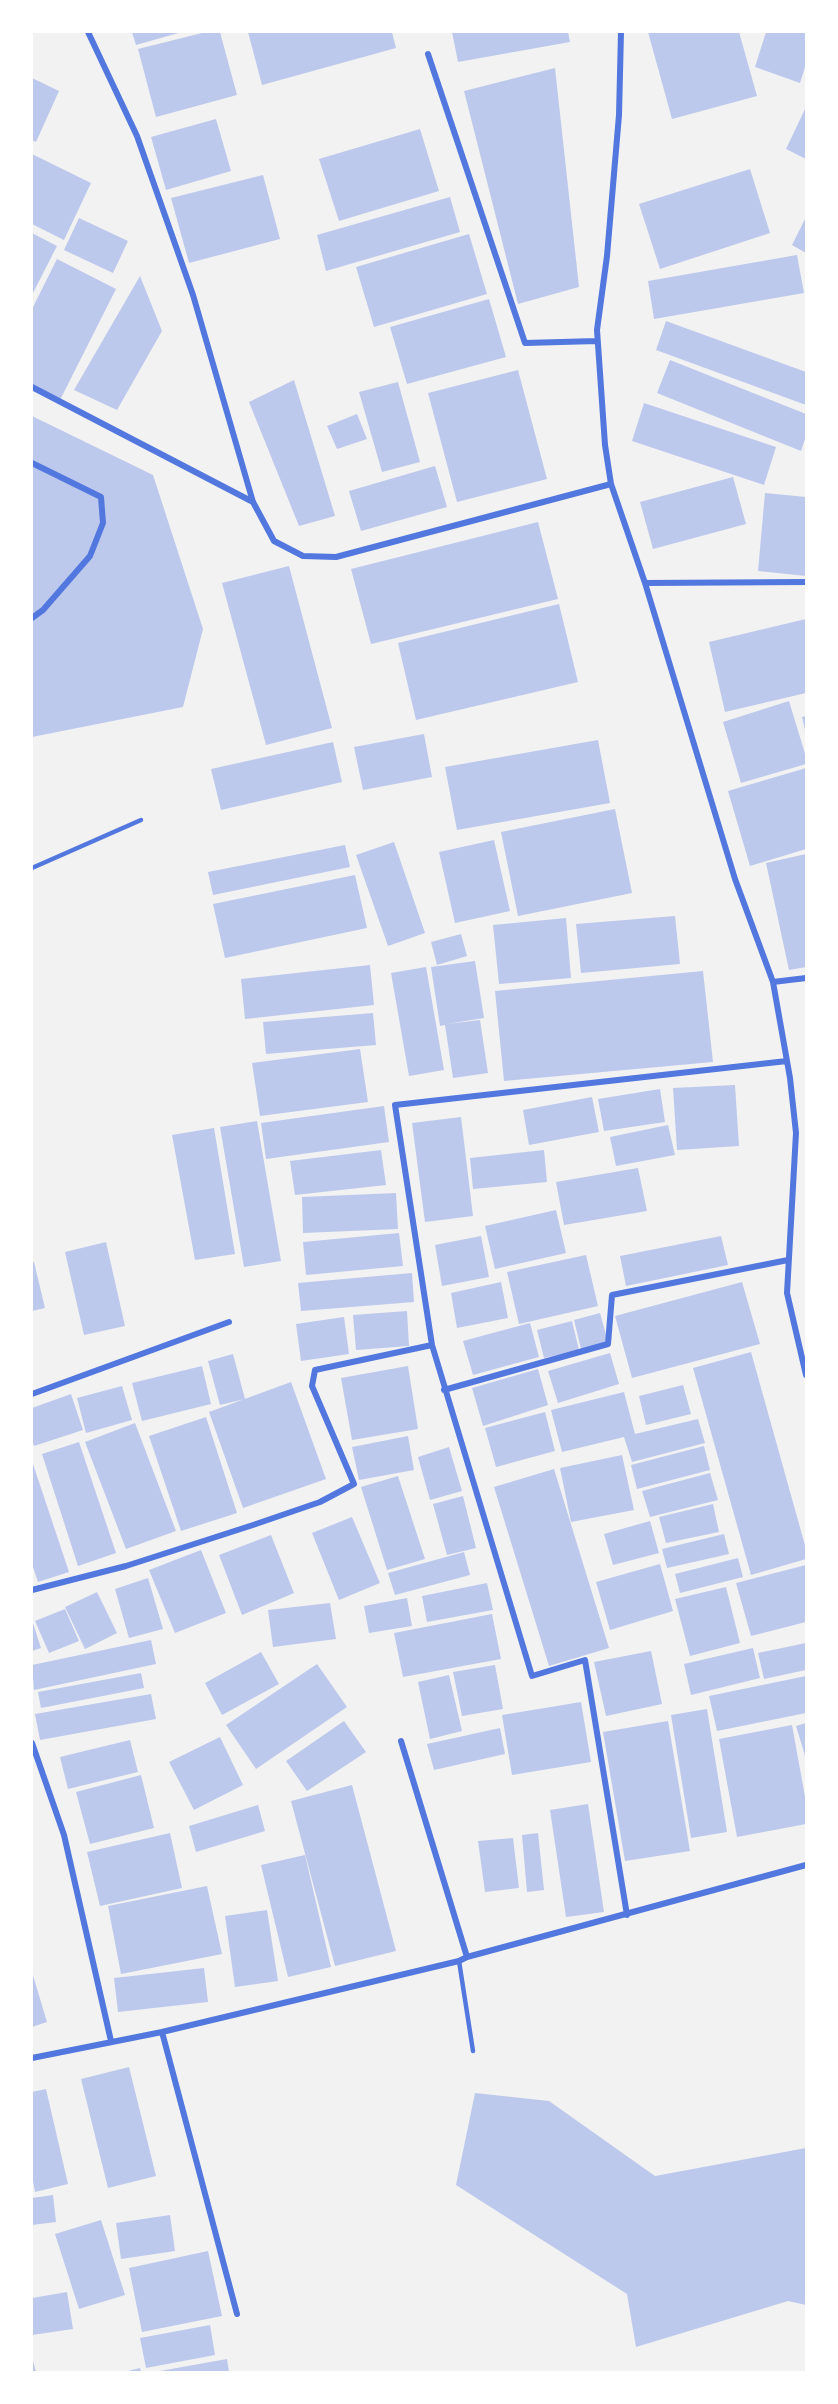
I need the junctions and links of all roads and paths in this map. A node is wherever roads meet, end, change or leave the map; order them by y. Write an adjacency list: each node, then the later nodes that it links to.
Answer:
1 (88, 32): 8 (street)
2 (621, 32): 4 (street)
3 (428, 54): 4 (street)
4 (597, 341): 7 (street)
5 (32, 387): 8 (street)
6 (32, 463): 11 (street)
7 (611, 484): 8 (street); 10 (street)
8 (253, 502)
9 (807, 582): 10 (street)
10 (645, 583): 15 (street)
11 (32, 618)
12 (141, 820): 13 (lane)
13 (32, 868)
14 (807, 978): 15 (street)
15 (773, 982): 16 (street)
16 (787, 1061): 17 (street); 19 (street)
17 (788, 1260): 20 (street); 21 (street)
18 (229, 1322): 22 (street)
19 (432, 1345): 21 (street); 23 (street)
20 (807, 1375)
21 (444, 1390): 27 (street)
22 (32, 1394)
23 (32, 1590)
24 (400, 1741): 28 (street)
25 (32, 1743): 31 (street)
26 (807, 1865): 27 (street)
27 (627, 1915): 28 (street)
28 (467, 1957): 29 (street)
29 (459, 1961): 30 (street); 32 (lane)
30 (162, 2032): 31 (street); 34 (street)
31 (111, 2041): 33 (street)
32 (473, 2051)
33 (32, 2058)
34 (237, 2314)

